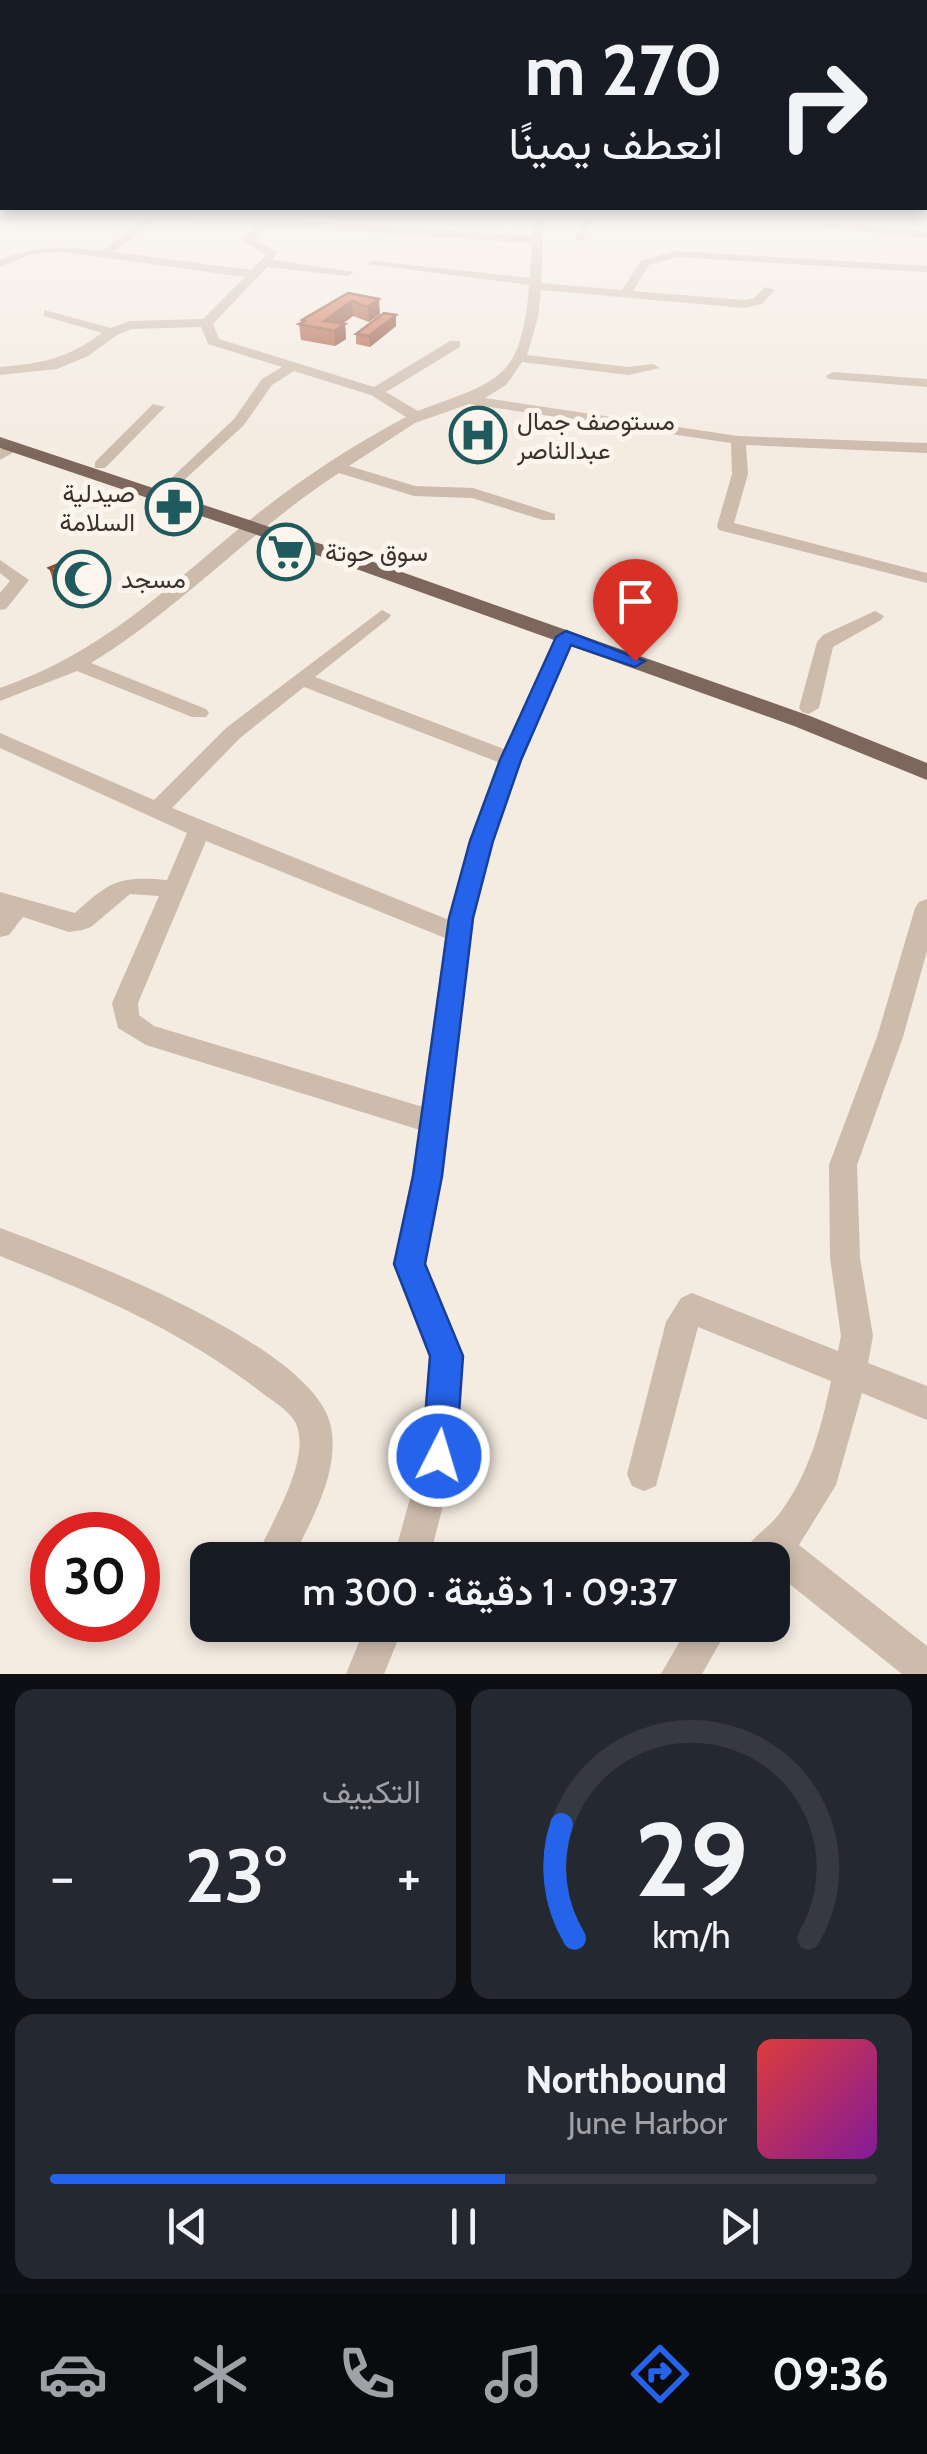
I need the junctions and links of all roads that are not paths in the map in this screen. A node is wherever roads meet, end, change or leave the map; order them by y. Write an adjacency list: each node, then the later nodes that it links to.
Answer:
1 (231, 296): 6 (street)
2 (534, 296): 9 (street)
3 (639, 296): 4 (street)
4 (762, 296)
5 (48, 313): 7 (street)
6 (206, 323): 7 (street); 10 (street)
7 (112, 332): 12 (street)
8 (455, 344): 15 (street)
9 (519, 358): 11 (street); 16 (street)
10 (291, 367): 15 (street); 24 (street)
11 (654, 368)
12 (0, 372)
13 (833, 376): 14 (street)
14 (927, 383)
15 (376, 392): 18 (street)
16 (465, 400): 18 (street); 19 (street)
17 (158, 407): 22 (street)
18 (417, 416): 23 (street)
19 (738, 440): 21 (street); 28 (street)
20 (4, 444): 22 (main road); 26 (main road)
21 (927, 448)
22 (100, 465): 24 (main road)
23 (336, 467): 25 (street); 26 (street)
24 (169, 489): 26 (main road)
25 (550, 517)
26 (256, 523): 32 (main road); 33 (street); 36 (main road)
27 (0, 566): 29 (street)
28 (927, 578)
29 (0, 605)
30 (382, 615): 34 (street)
31 (875, 616): 36 (street)
32 (566, 637): 40 (street); 41 (main road)
33 (78, 664): 35 (street); 37 (street)
34 (304, 680): 40 (street); 42 (street)
35 (0, 695)
36 (810, 708): 39 (main road)
37 (198, 713)
38 (0, 740): 42 (street)
39 (927, 755)
40 (510, 760): 48 (street)
41 (927, 772)
42 (156, 810): 43 (street)
43 (200, 830): 44 (street); 48 (street)
44 (174, 888): 45 (street); 49 (street)
45 (9, 904): 47 (street)
46 (927, 908): 51 (street)
47 (0, 928)
48 (458, 933): 49 (street)
49 (432, 1122): 55 (street)
50 (0, 1242): 54 (street)
51 (852, 1371): 52 (street); 53 (street); 56 (street)
52 (927, 1403)
53 (644, 1474)
54 (281, 1542)
55 (416, 1542)
56 (775, 1542)
57 (790, 1572): 60 (street)
58 (378, 1642): 61 (street)
59 (701, 1642): 62 (street)
60 (927, 1670)
61 (365, 1674)
62 (680, 1674)

